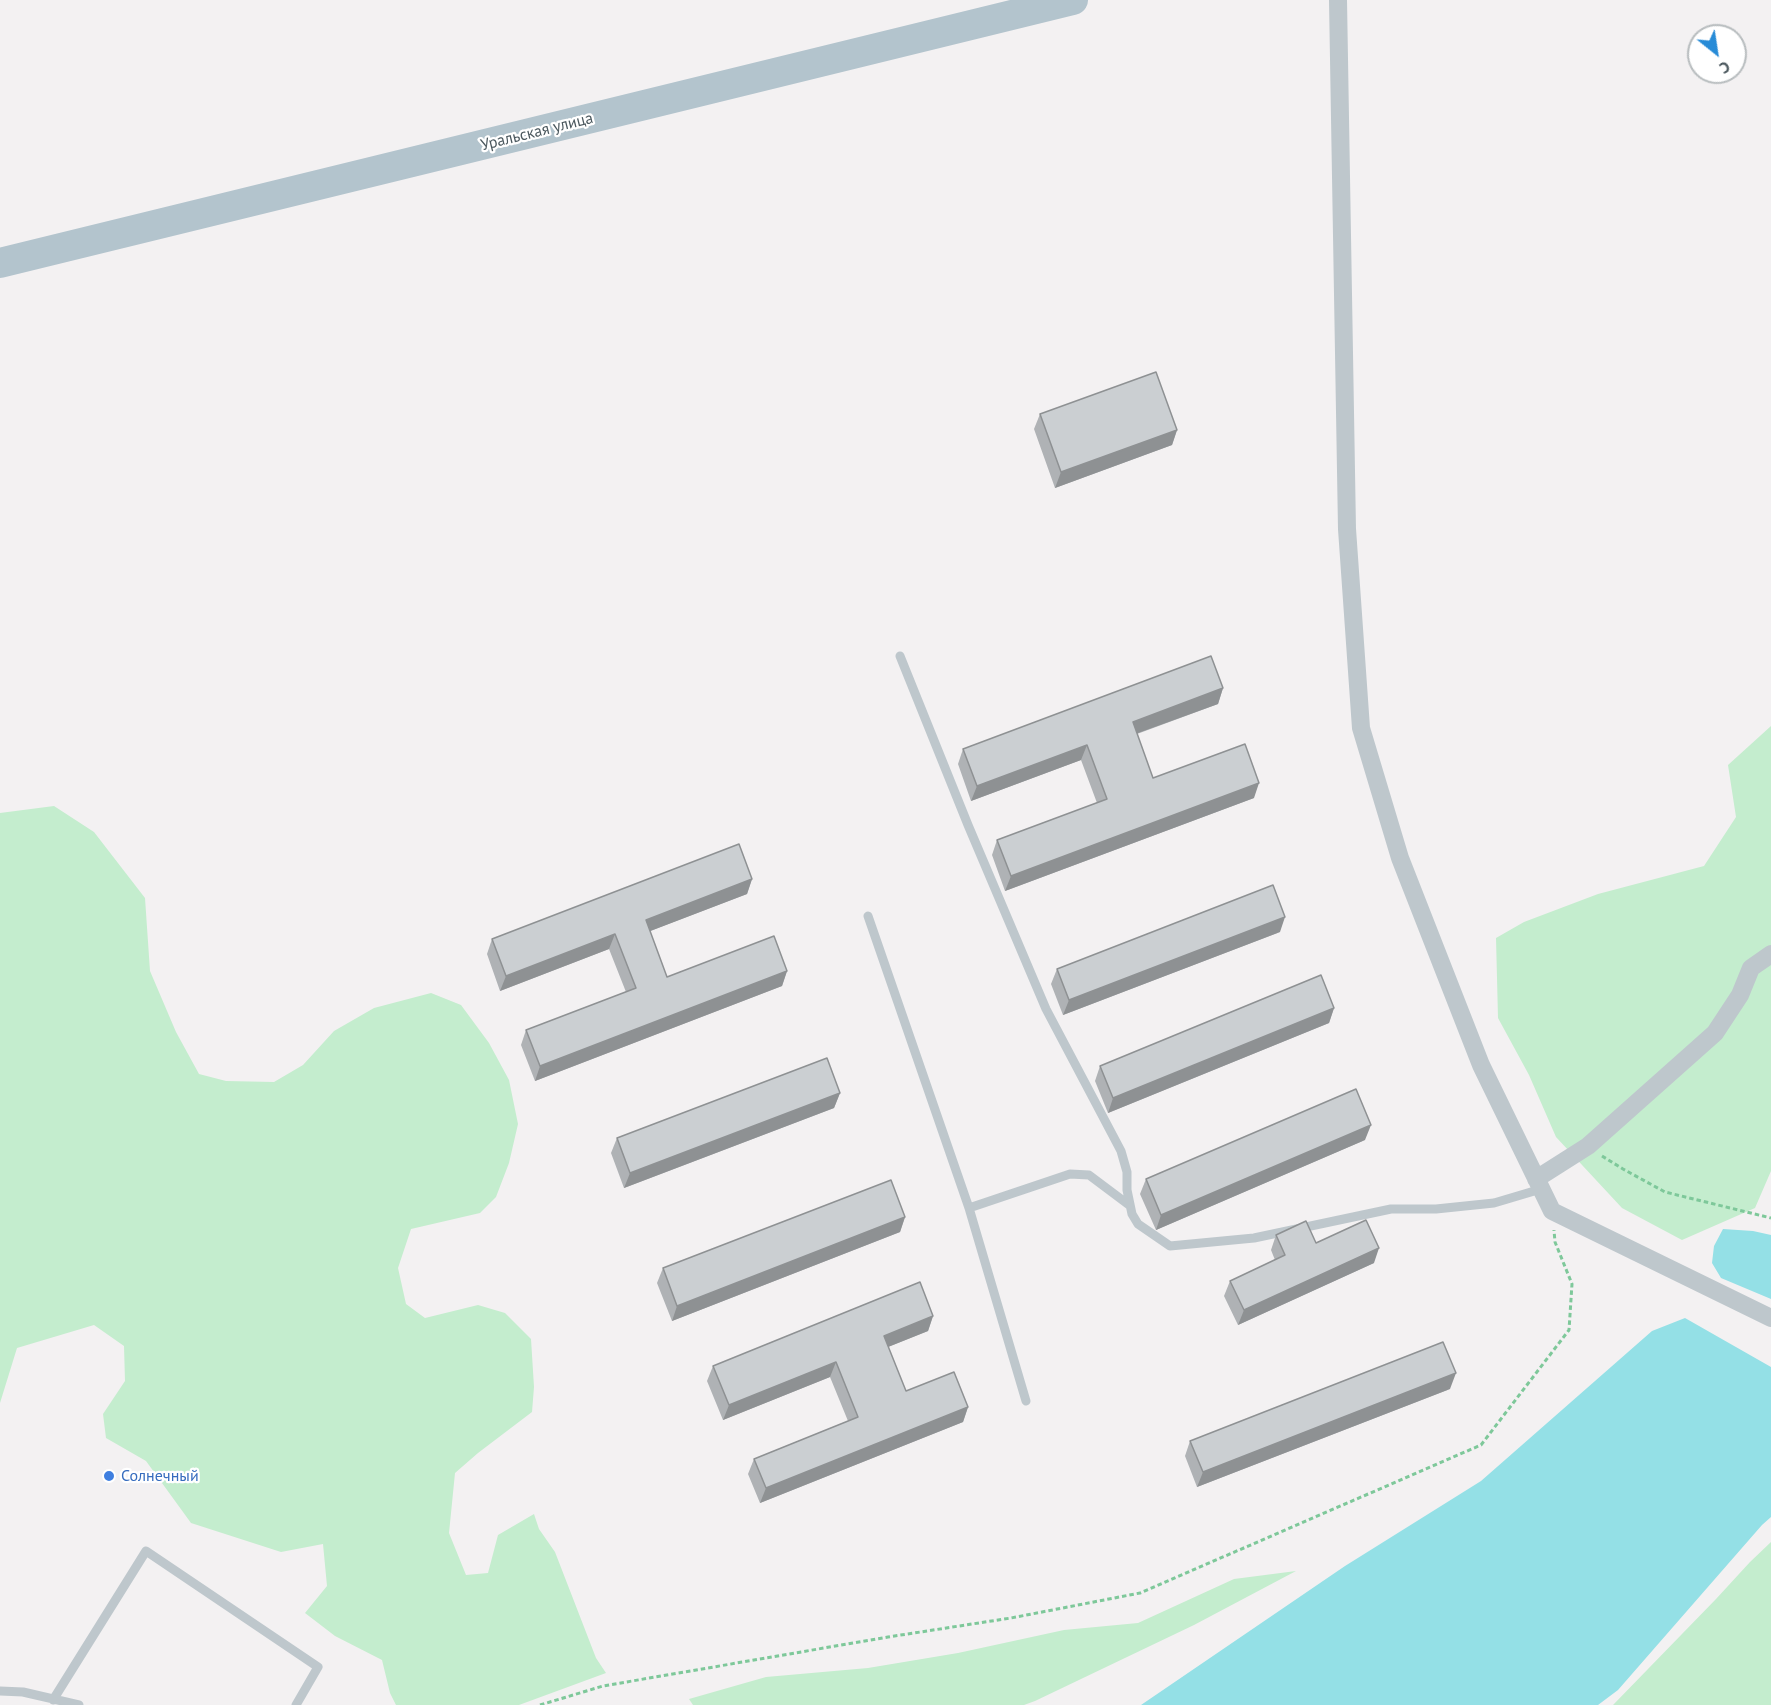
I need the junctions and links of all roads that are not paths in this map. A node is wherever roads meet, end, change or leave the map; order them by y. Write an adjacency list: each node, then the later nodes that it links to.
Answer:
1 (1074, 0): 3 (main road, Уральская улица)
2 (1338, 0): 7 (street)
3 (0, 263)
4 (900, 656): 8 (lane)
5 (868, 916): 9 (lane)
6 (1771, 954): 7 (street)
7 (1539, 1184): 8 (lane); 10 (street)
8 (1129, 1205): 9 (lane)
9 (969, 1208): 11 (lane)
10 (1771, 1318)
11 (1026, 1401)
12 (0, 1691): 13 (lane)
13 (53, 1700): 14 (lane); 15 (lane)
14 (79, 1705)
15 (296, 1705)

